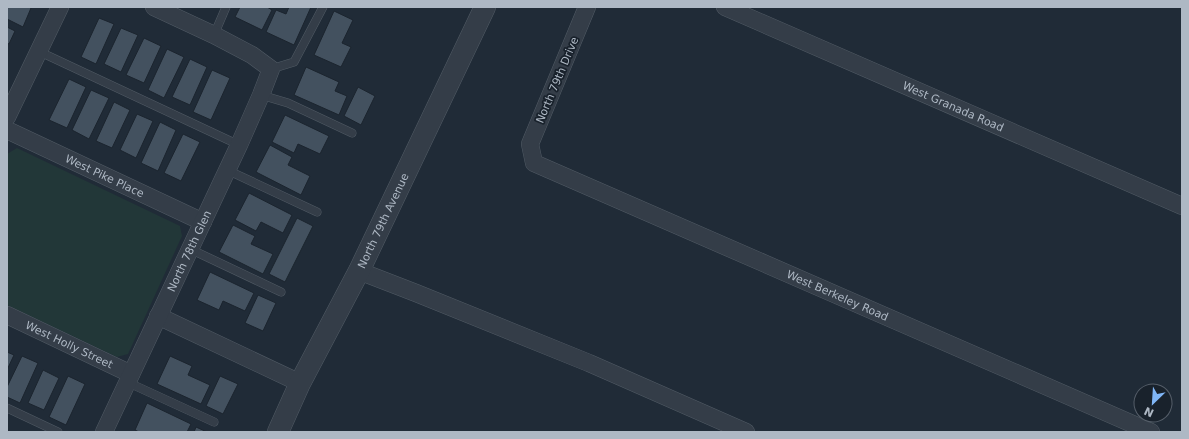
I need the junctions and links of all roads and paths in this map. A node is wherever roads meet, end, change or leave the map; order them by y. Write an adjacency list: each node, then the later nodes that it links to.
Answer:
1 (60, 7): 9 (street)
2 (154, 7): 8 (street)
3 (226, 7): 8 (lane)
4 (323, 7): 10 (lane)
5 (484, 7): 22 (street, North 79th Avenue)
6 (587, 7): 16 (street, North 79th Drive)
7 (725, 7): 18 (street, West Granada Road)
8 (214, 35): 10 (street)
9 (38, 51): 12 (street); 15 (lane)
10 (271, 69): 11 (street, North 78th Glen)
11 (261, 95): 14 (lane); 15 (street, North 78th Glen)
12 (7, 117)
13 (7, 130): 20 (street, West Pike Place)
14 (352, 133)
15 (239, 145): 17 (street, North 78th Glen)
16 (532, 153): 34 (street, West Berkeley Road)
17 (227, 170): 19 (lane); 20 (street, North 78th Glen)
18 (1182, 206)
19 (317, 212)
20 (203, 222): 21 (street, North 78th Glen)
21 (190, 249): 23 (lane); 25 (street, North 78th Glen)
22 (358, 271): 27 (street, North 79th Avenue); 33 (street)
23 (280, 292)
24 (7, 315): 26 (street, West Holly Street)
25 (158, 316): 26 (street, North 78th Glen); 27 (street)
26 (129, 378): 29 (lane); 31 (street, North 78th Glen)
27 (300, 383): 32 (street, North 79th Avenue)
28 (7, 408): 30 (lane)
29 (214, 422)
30 (58, 432)
31 (104, 432)
32 (278, 432)
33 (746, 432)
34 (1151, 432)

